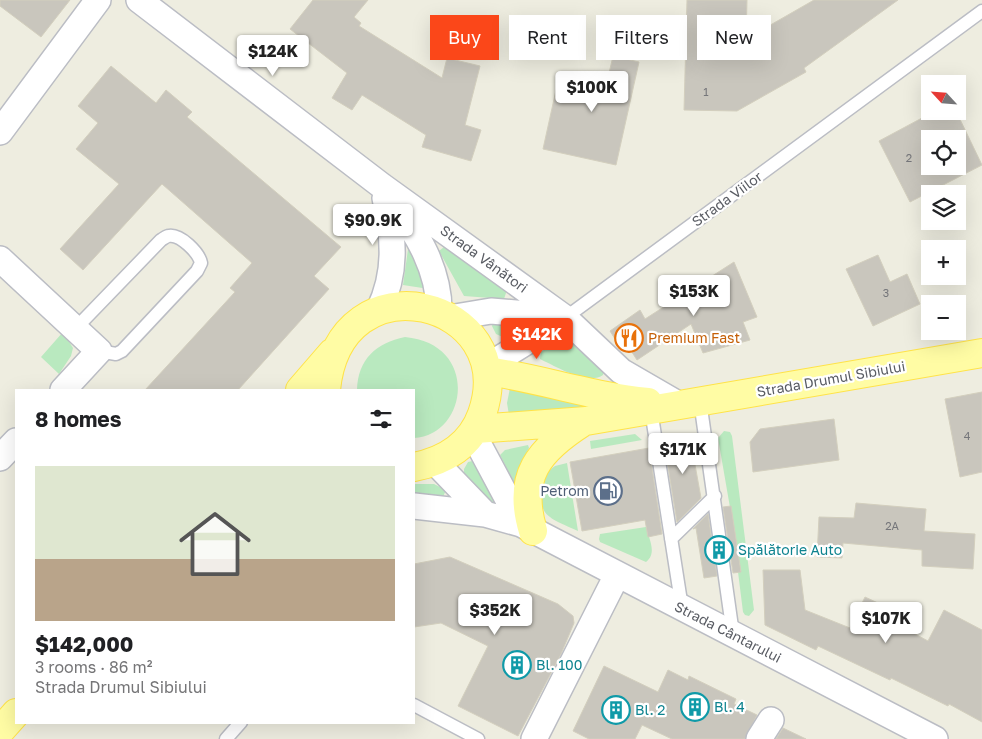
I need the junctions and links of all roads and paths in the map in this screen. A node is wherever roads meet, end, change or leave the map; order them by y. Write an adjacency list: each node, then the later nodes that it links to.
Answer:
1 (98, 0): 4 (street)
2 (139, 0): 5 (street, Strada Vânători)
3 (982, 11): 9 (lane, Strada Viilor)
4 (0, 132)
5 (382, 186): 7 (street); 8 (street, Strada Vânători); 9 (street, Strada Vânători)
6 (0, 259): 10 (street)
7 (379, 310): 8 (main road); 11 (main road)
8 (444, 316): 9 (street); 14 (main road)
9 (565, 318): 14 (street); 18 (street, Strada Vânători)
10 (75, 329): 12 (street); 12 (lane)
11 (335, 350): 16 (main road); 17 (main road)
12 (100, 351): 15 (street)
13 (982, 353): 18 (main road, Strada Drumul Sibiului)
14 (487, 369): 18 (main road, Strada Drumul Sibiului); 21 (main road)
15 (64, 389)
16 (301, 389)
17 (326, 389)
18 (690, 403): 19 (main road, Strada Drumul Sibiului); 25 (lane)
19 (651, 410): 20 (main road, Strada Drumul Sibiului); 29 (lane)
20 (586, 421): 21 (main road, Strada Drumul Sibiului); 28 (main road)
21 (474, 431): 24 (main road); 28 (street)
22 (15, 442): 23 (street)
23 (0, 458)
24 (424, 465): 27 (street)
25 (714, 496): 29 (lane); 32 (lane)
26 (415, 506): 27 (street, Strada Cântarului)
27 (485, 514): 28 (street, Strada Cântarului)
28 (527, 527): 30 (street, Strada Cântarului)
29 (671, 539): 31 (lane)
30 (617, 575): 31 (street, Strada Cântarului); 39 (street)
31 (682, 609): 32 (street, Strada Cântarului)
32 (733, 635): 40 (street, Strada Cântarului)
33 (415, 706): 38 (lane)
34 (15, 714): 36 (main road)
35 (239, 724): 37 (lane)
36 (0, 731)
37 (226, 739)
38 (478, 739)
39 (534, 739)
40 (935, 739)

